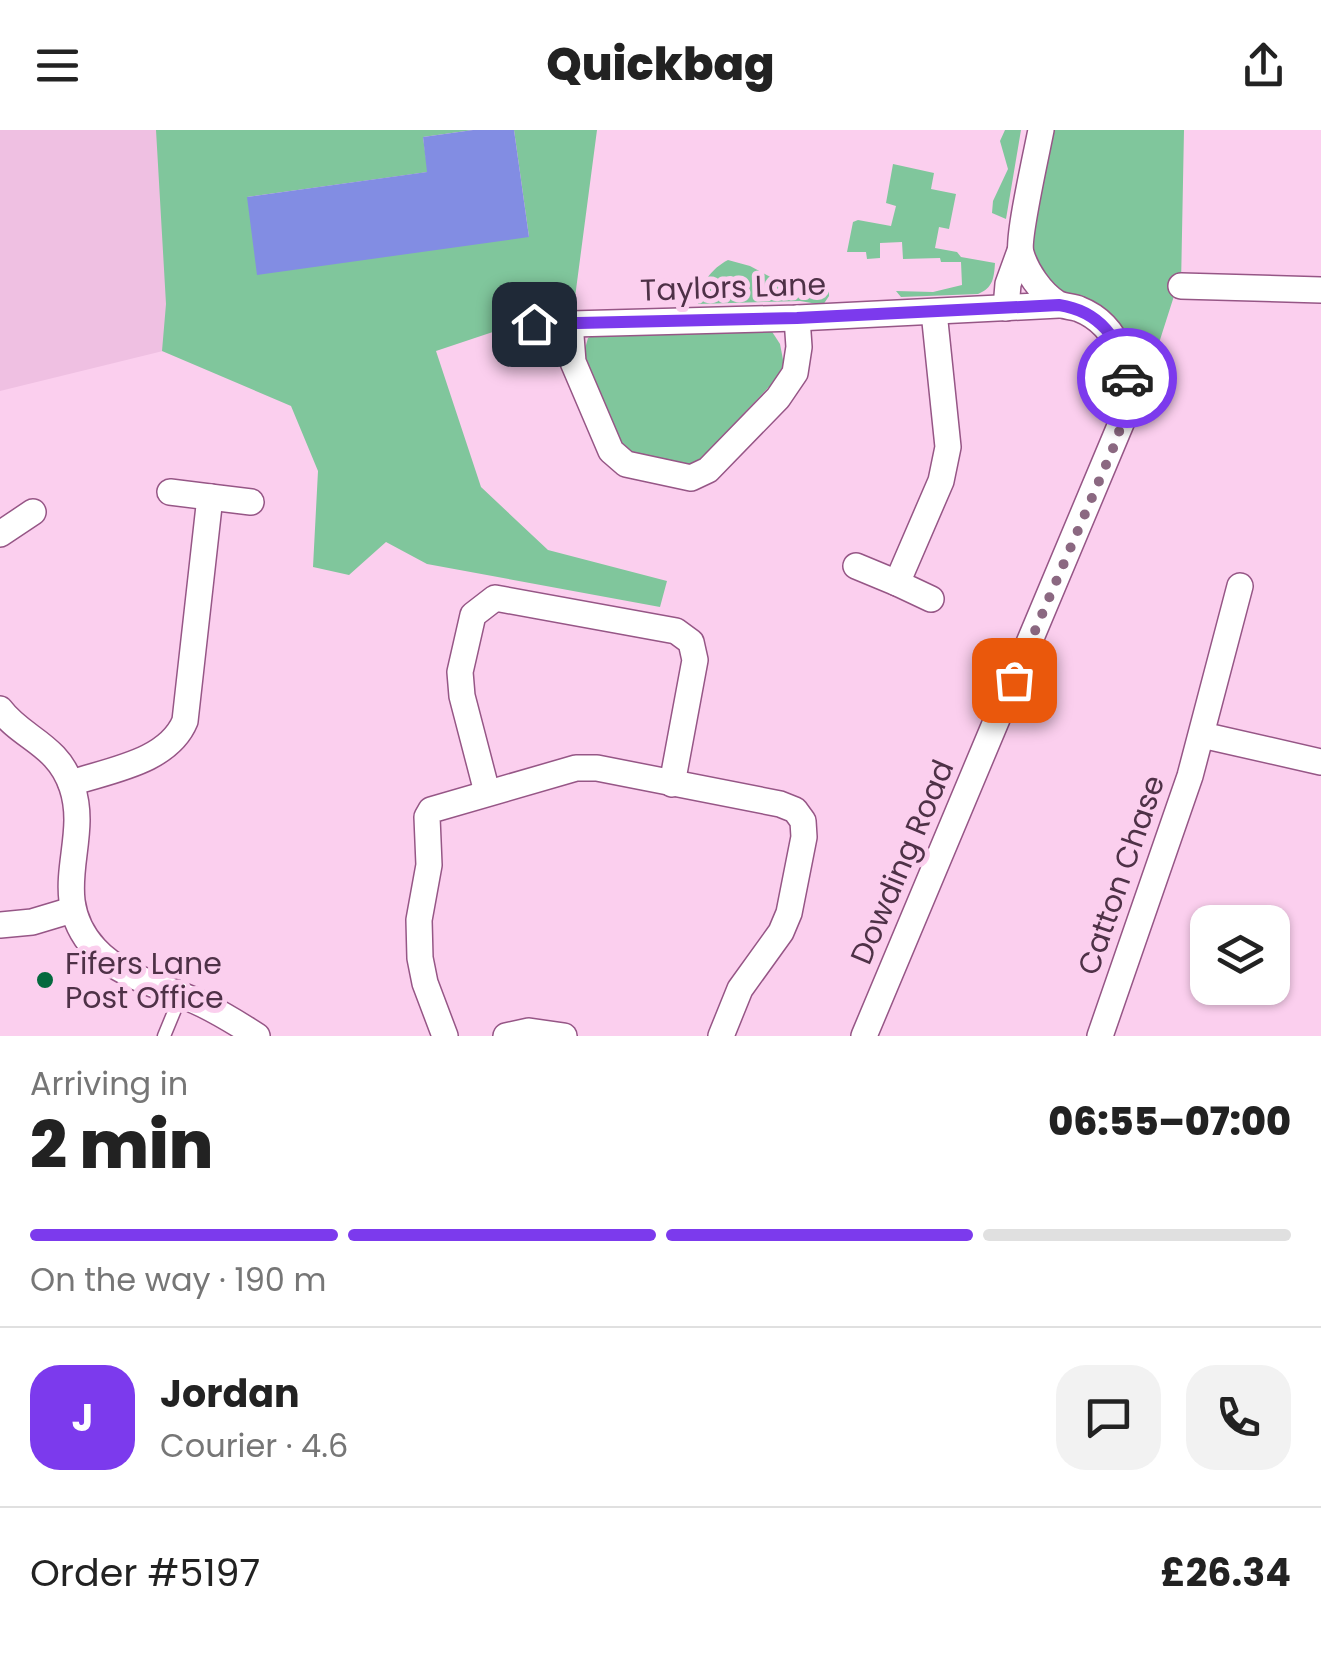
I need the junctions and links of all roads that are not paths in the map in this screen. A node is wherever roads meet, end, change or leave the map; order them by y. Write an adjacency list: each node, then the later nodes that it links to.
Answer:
1 (1040, 130): 2 (street)
2 (1020, 251): 5 (street, Dowding Road); 6 (street)
3 (1182, 286): 4 (street)
4 (1321, 290)
5 (1059, 305): 6 (street, Taylors Lane); 35 (street, Dowding Road)
6 (1006, 308): 7 (street, Taylors Lane)
7 (934, 312): 8 (street, Taylors Lane); 17 (street)
8 (797, 318): 10 (street, Taylors Lane); 10 (street)
9 (534, 324): 10 (street, Taylors Lane)
10 (570, 324)
11 (170, 492): 12 (street)
12 (210, 497): 13 (street); 23 (street)
13 (251, 502)
14 (33, 512): 15 (street)
15 (0, 534)
16 (856, 566): 17 (street)
17 (897, 583): 19 (street)
18 (1240, 586): 21 (street, Catton Chase)
19 (931, 600)
20 (0, 709): 23 (street)
21 (1202, 735): 22 (street); 36 (street, Catton Chase)
22 (1321, 762)
23 (70, 783): 26 (street)
24 (672, 784): 25 (street); 25 (street); 34 (street)
25 (486, 792): 32 (street)
26 (72, 910): 27 (street); 28 (street)
27 (0, 925)
28 (181, 996): 30 (lane); 31 (street)
29 (554, 1035): 33 (street)
30 (164, 1036)
31 (257, 1036)
32 (444, 1036)
33 (506, 1036)
34 (721, 1036)
35 (864, 1036)
36 (1100, 1036)

